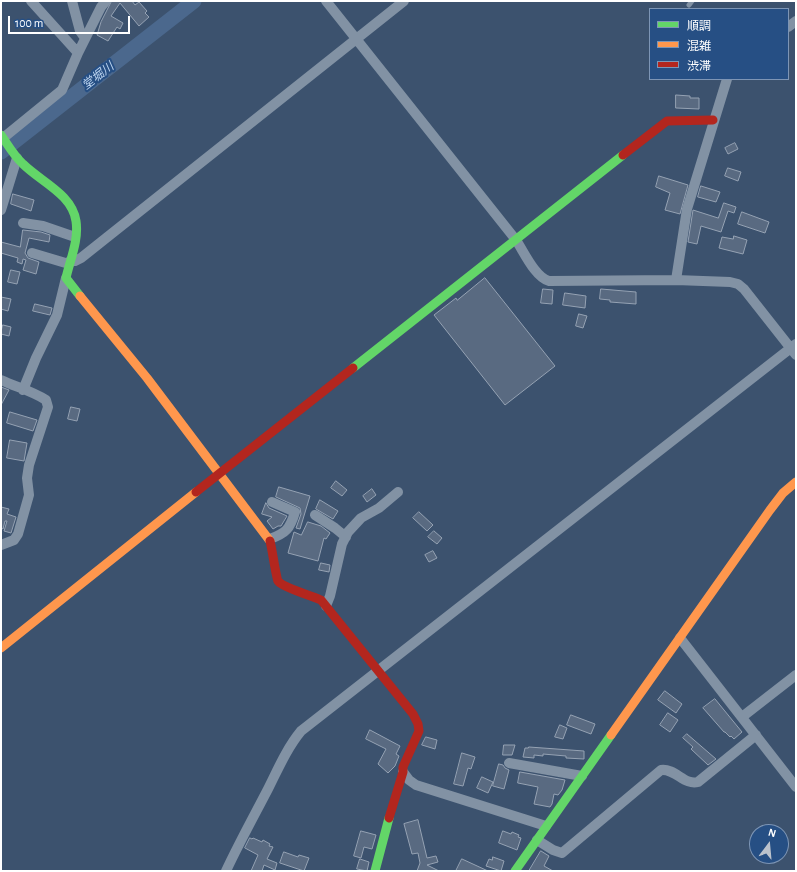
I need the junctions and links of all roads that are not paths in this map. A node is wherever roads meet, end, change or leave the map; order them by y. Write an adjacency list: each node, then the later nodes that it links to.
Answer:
1 (31, 1): 8 (street)
2 (72, 1): 6 (street)
3 (106, 1): 6 (street)
4 (326, 1): 7 (street)
5 (404, 1): 7 (street)
6 (85, 38): 8 (street)
7 (356, 40): 16 (street); 18 (street)
8 (78, 52): 11 (street)
9 (727, 80): 10 (street)
10 (714, 120): 16 (street); 20 (street)
11 (2, 137): 12 (street)
12 (17, 158): 13 (street); 15 (street)
13 (1, 210)
14 (23, 223): 15 (street)
15 (75, 237): 18 (street)
16 (516, 240): 20 (street); 24 (street)
17 (32, 253): 18 (street)
18 (69, 263): 19 (street)
19 (66, 278): 23 (street); 24 (street)
20 (676, 280): 21 (street)
21 (794, 349): 35 (street)
22 (1, 380): 23 (street)
23 (23, 390): 31 (street)
24 (220, 473): 30 (street); 34 (street)
25 (796, 482): 33 (street)
26 (398, 492): 29 (street)
27 (272, 502): 30 (street)
28 (315, 515): 29 (street)
29 (346, 537): 32 (street)
30 (270, 540): 32 (street)
31 (1, 545)
32 (326, 606): 35 (street)
33 (680, 638): 37 (street); 41 (street)
34 (1, 648)
35 (378, 672): 40 (street); 45 (street)
36 (796, 675): 37 (street)
37 (742, 717): 38 (street)
38 (756, 736): 42 (street); 44 (street)
39 (509, 763): 41 (street)
40 (404, 772): 43 (street); 46 (street)
41 (582, 776): 43 (street)
42 (796, 787)
43 (546, 826): 44 (street)
44 (537, 840): 47 (street)
45 (226, 871)
46 (375, 871)
47 (515, 871)

